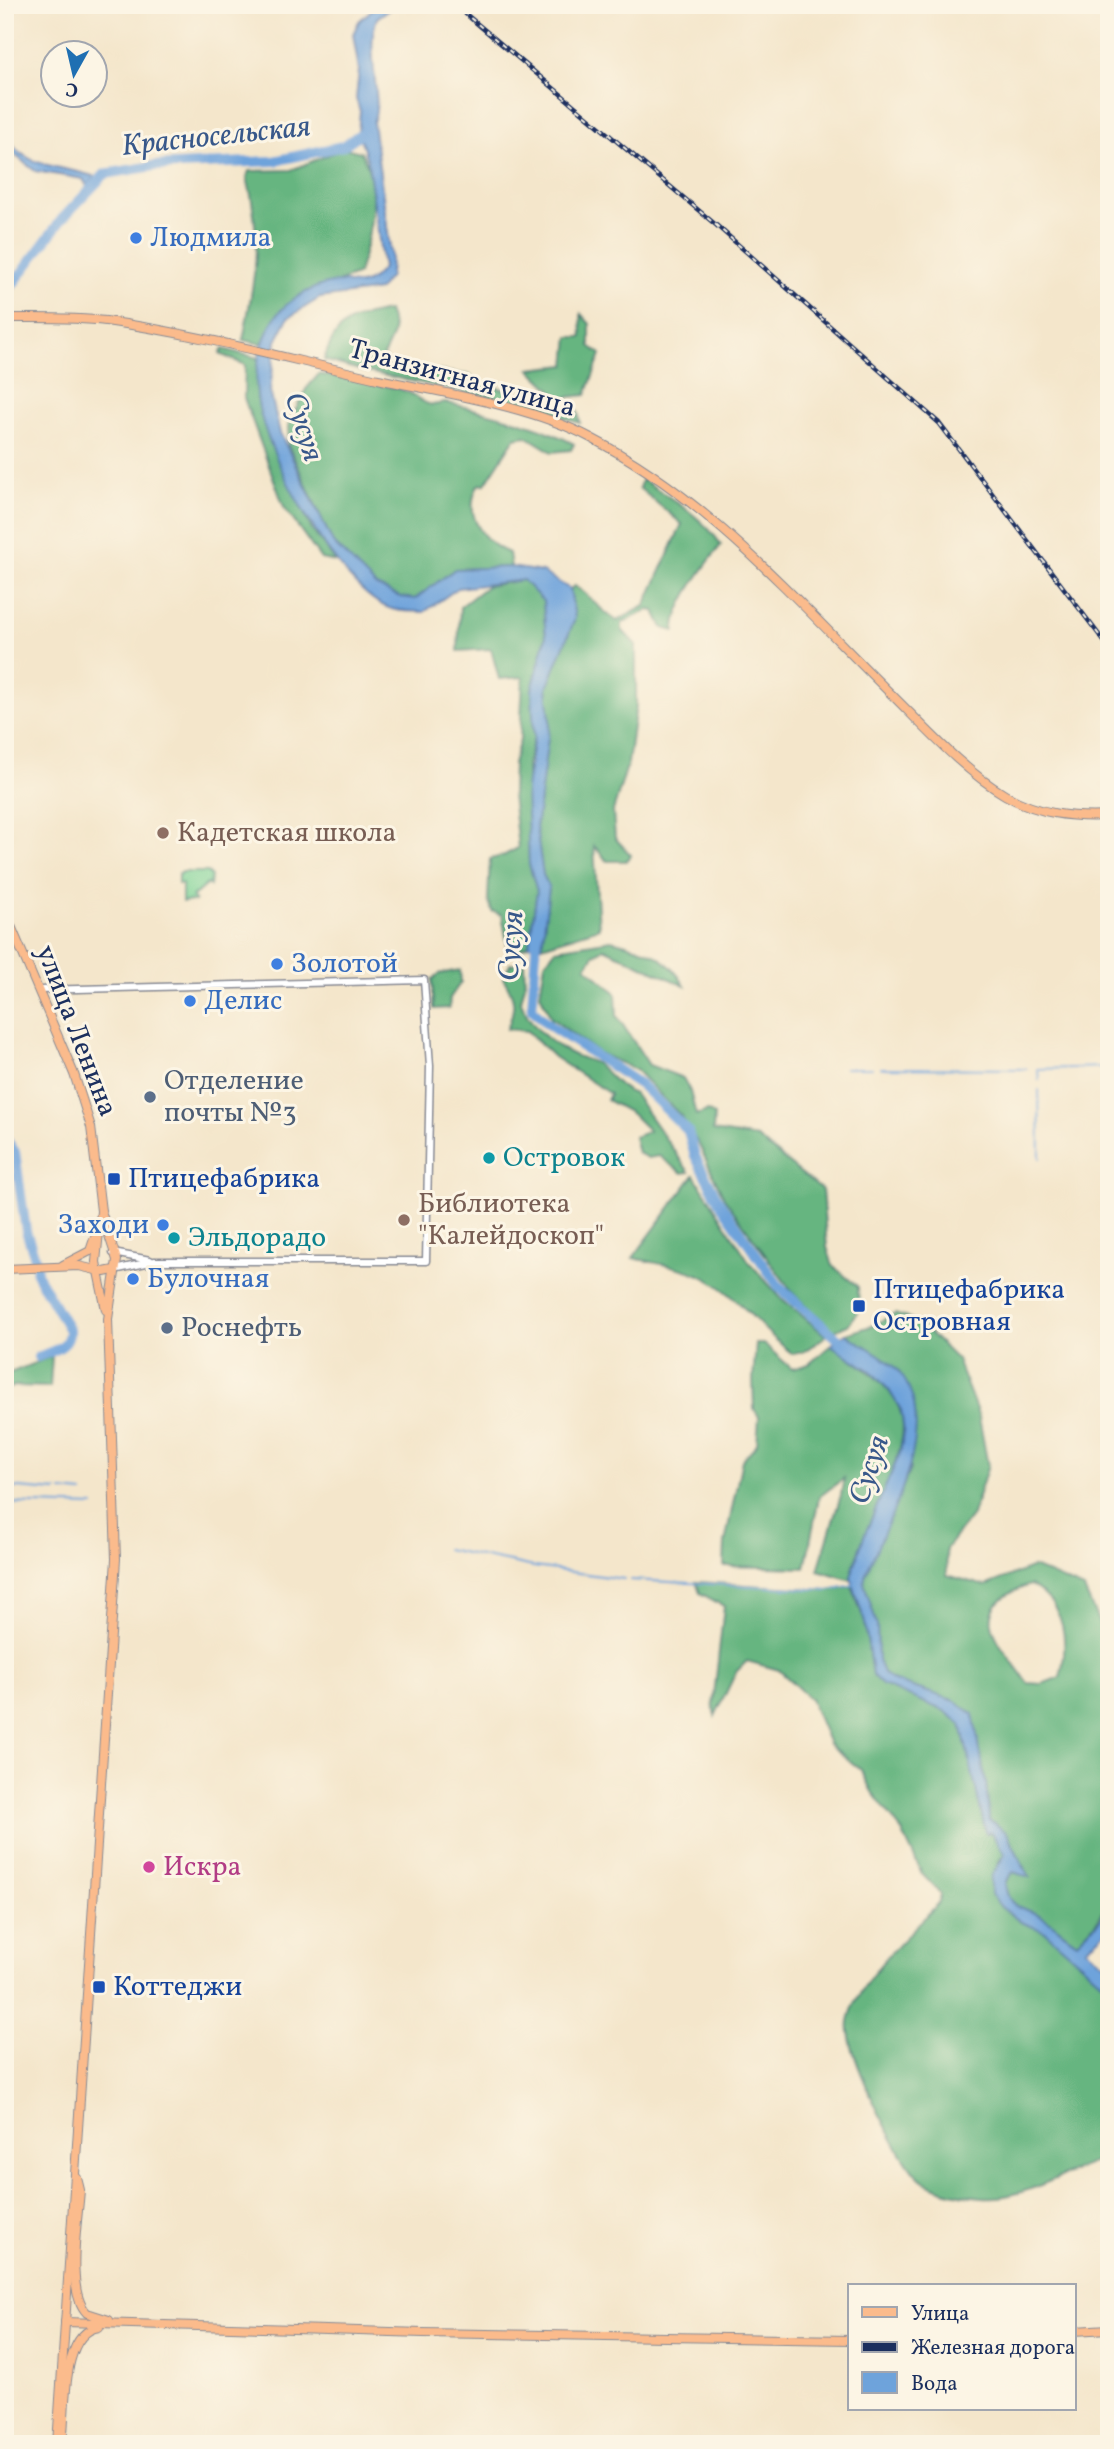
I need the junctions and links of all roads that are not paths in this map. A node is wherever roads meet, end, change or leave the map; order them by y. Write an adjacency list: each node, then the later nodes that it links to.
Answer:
1 (9, 318): 2 (main road, Транзитная улица)
2 (1109, 816)
3 (5, 912): 4 (main road, улица Ленина)
4 (39, 990): 5 (main road, улица Ленина); 8 (street)
5 (101, 1211): 6 (main road, улица Ленина); 7 (main road, улица Ленина); 9 (main road)
6 (113, 1253): 7 (main road); 8 (street); 12 (main road, улица Ленина)
7 (99, 1254): 9 (main road); 11 (main road, улица Ленина)
8 (155, 1261): 12 (street)
9 (57, 1266): 10 (main road); 11 (main road); 13 (main road)
10 (10, 1268)
11 (98, 1269): 12 (main road); 13 (main road, улица Ленина)
12 (114, 1270): 14 (main road, улица Ленина)
13 (102, 1289): 14 (main road, улица Ленина)
14 (108, 1319): 15 (main road, улица Ленина)
15 (75, 2168): 16 (main road); 18 (main road)
16 (65, 2322): 17 (main road); 22 (main road)
17 (122, 2325): 18 (main road); 22 (main road)
18 (139, 2325): 21 (main road)
19 (1109, 2329): 20 (main road)
20 (1076, 2331)
21 (848, 2340)
22 (60, 2444)

